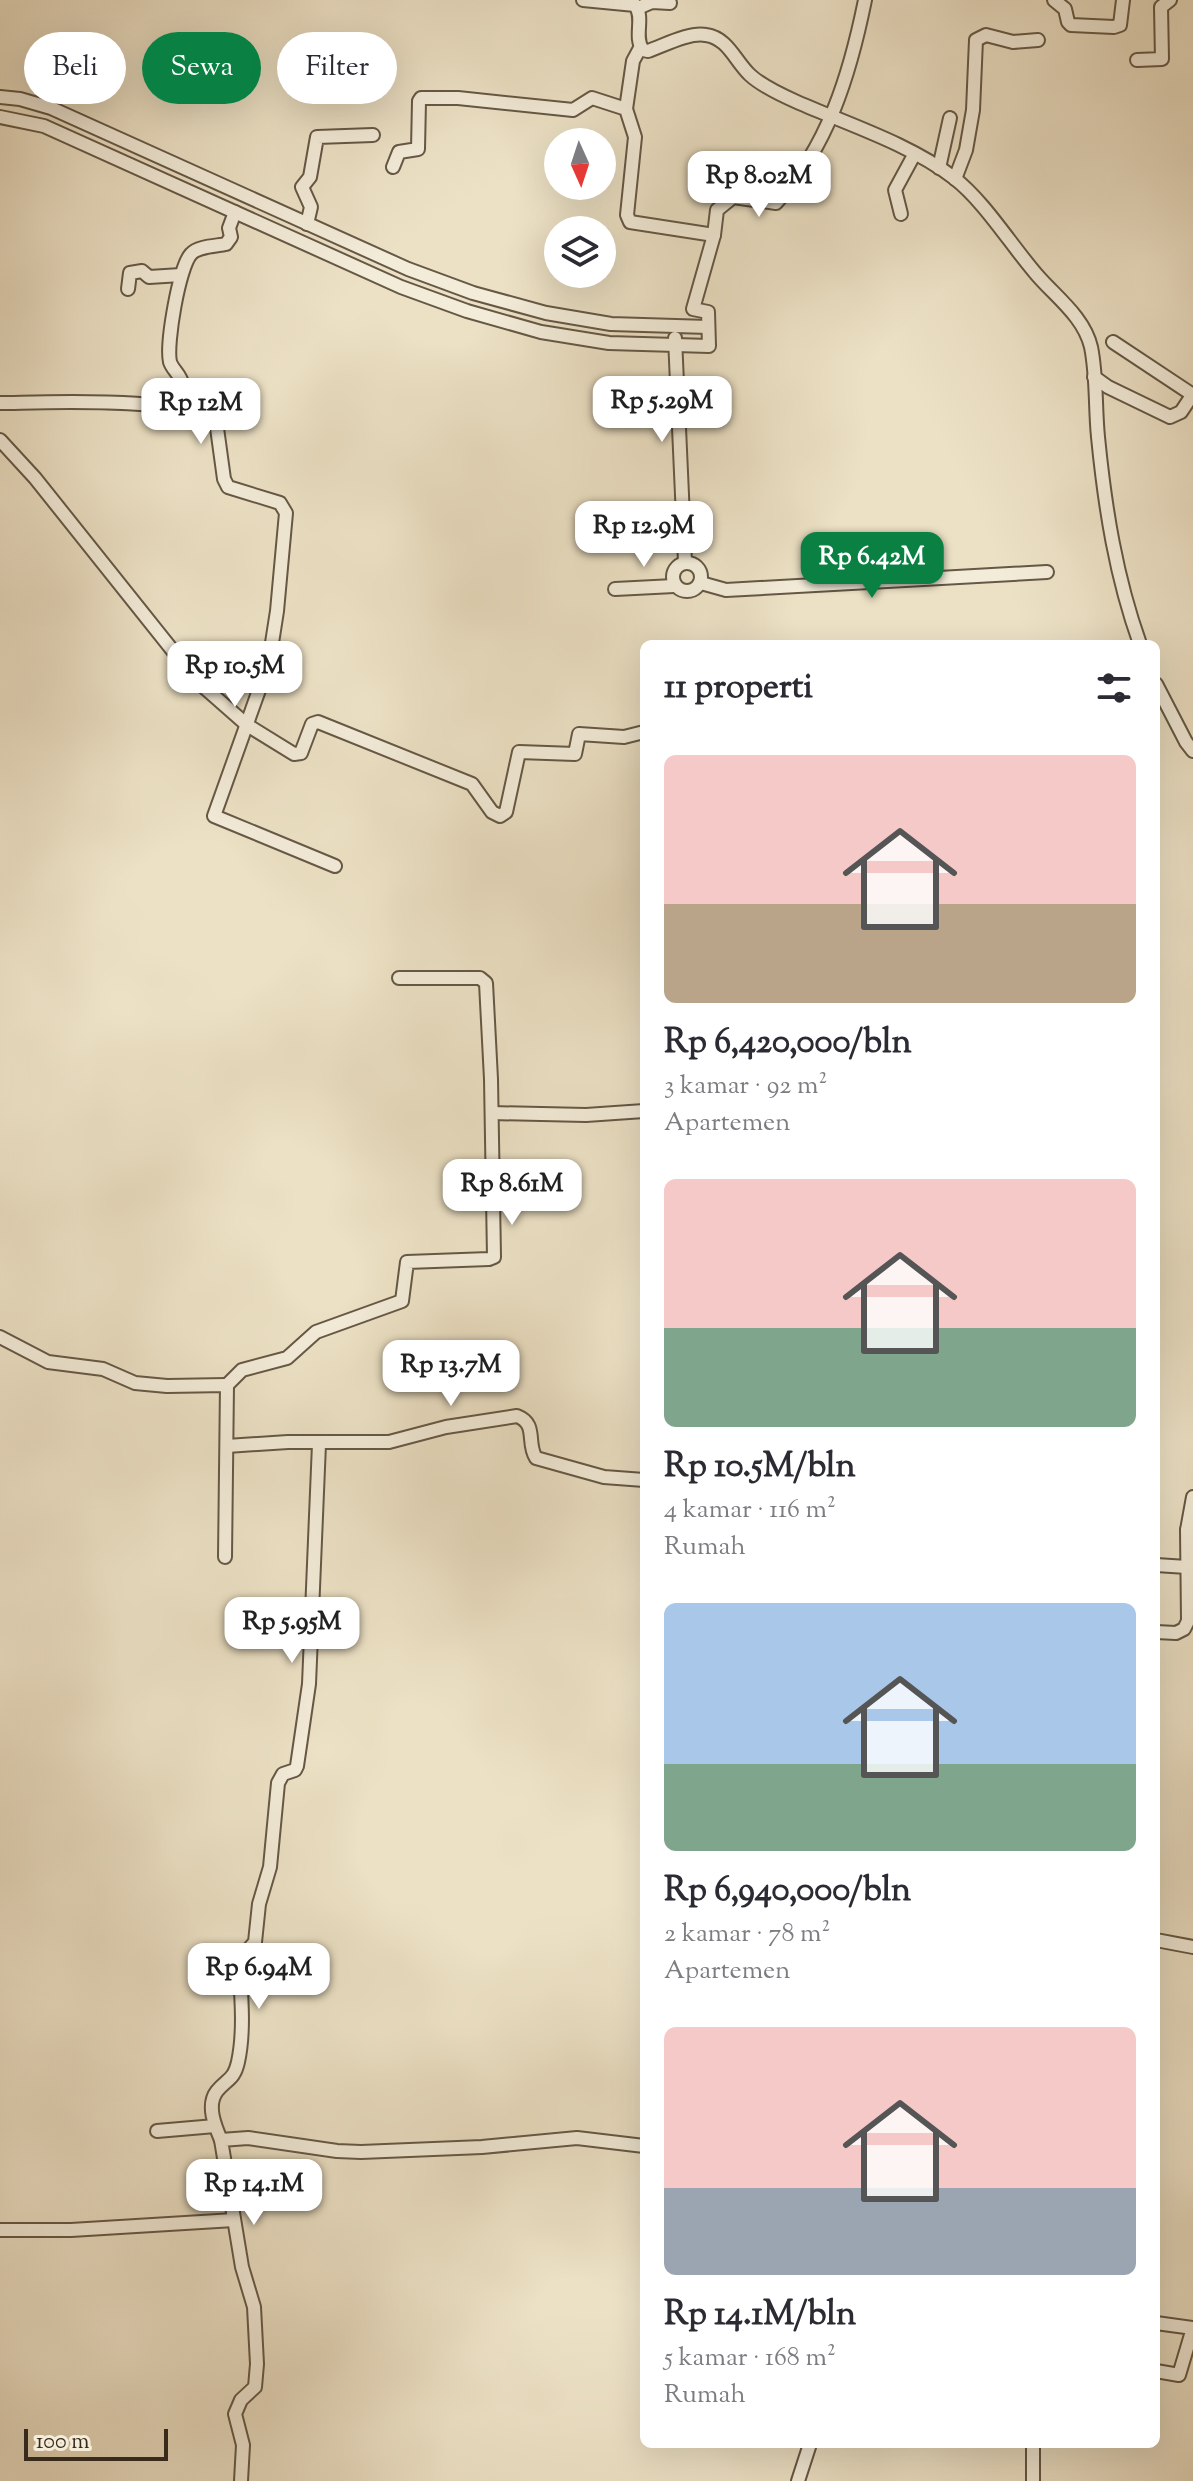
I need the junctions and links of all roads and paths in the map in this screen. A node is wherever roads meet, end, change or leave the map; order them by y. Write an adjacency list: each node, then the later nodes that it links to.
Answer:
1 (583, 0): 7 (street)
2 (865, 0): 13 (street)
3 (1054, 0): 4 (street)
4 (1123, 0)
5 (1170, 0): 10 (street)
6 (670, 3): 7 (street)
7 (638, 8): 9 (street)
8 (1038, 40): 21 (street)
9 (640, 48): 12 (street); 13 (street)
10 (1137, 60)
11 (0, 97): 20 (street)
12 (626, 109): 18 (street); 26 (street)
13 (832, 116): 17 (street); 26 (street)
14 (0, 117): 22 (street)
15 (950, 118): 19 (street)
16 (373, 135): 25 (street)
17 (914, 155): 19 (street); 24 (street)
18 (393, 167)
19 (939, 168): 21 (street)
20 (203, 177): 22 (street); 25 (street)
21 (955, 179): 35 (street)
22 (194, 194): 23 (street)
23 (235, 212): 27 (street); 30 (street)
24 (901, 214)
25 (307, 224): 28 (street)
26 (714, 235): 32 (street)
27 (181, 275): 29 (street); 38 (street)
28 (460, 288): 30 (street); 31 (street)
29 (128, 289)
30 (455, 307): 34 (street)
31 (676, 327): 32 (street); 34 (street)
32 (708, 327): 34 (street)
33 (1113, 342): 36 (street)
34 (675, 346): 40 (street)
35 (1094, 377): 36 (street); 45 (street)
36 (1193, 394)
37 (0, 403): 38 (street)
38 (183, 408): 47 (street)
39 (0, 440): 47 (street)
40 (685, 562): 42 (street); 43 (street)
41 (1047, 572): 42 (street)
42 (701, 583): 43 (street)
43 (674, 586): 44 (street)
44 (615, 589)
45 (1139, 640)
46 (1160, 692): 49 (street)
47 (247, 725): 48 (street); 50 (street)
48 (640, 733)
49 (1193, 751)
50 (335, 866)
51 (399, 978): 53 (street)
52 (640, 1111): 53 (street)
53 (492, 1113): 55 (street)
54 (0, 1337): 55 (street)
55 (227, 1385): 57 (street)
56 (319, 1444): 57 (street); 58 (street); 67 (street)
57 (227, 1446): 61 (street)
58 (640, 1480)
59 (1193, 1497): 60 (street)
60 (1190, 1530): 63 (street)
61 (225, 1557)
62 (1160, 1565): 63 (street)
63 (1187, 1567): 64 (street)
64 (1160, 1632)
65 (1160, 1941): 66 (street)
66 (1193, 1947)
67 (215, 2126): 68 (street); 69 (street)
68 (157, 2131)
69 (221, 2140): 70 (street); 71 (street)
70 (640, 2146)
71 (234, 2220): 72 (street); 77 (street)
72 (0, 2230)
73 (1160, 2324): 74 (street)
74 (1160, 2372)
75 (809, 2448): 78 (street)
76 (1033, 2448): 79 (street)
77 (241, 2481)
78 (798, 2481)
79 (1033, 2481)

